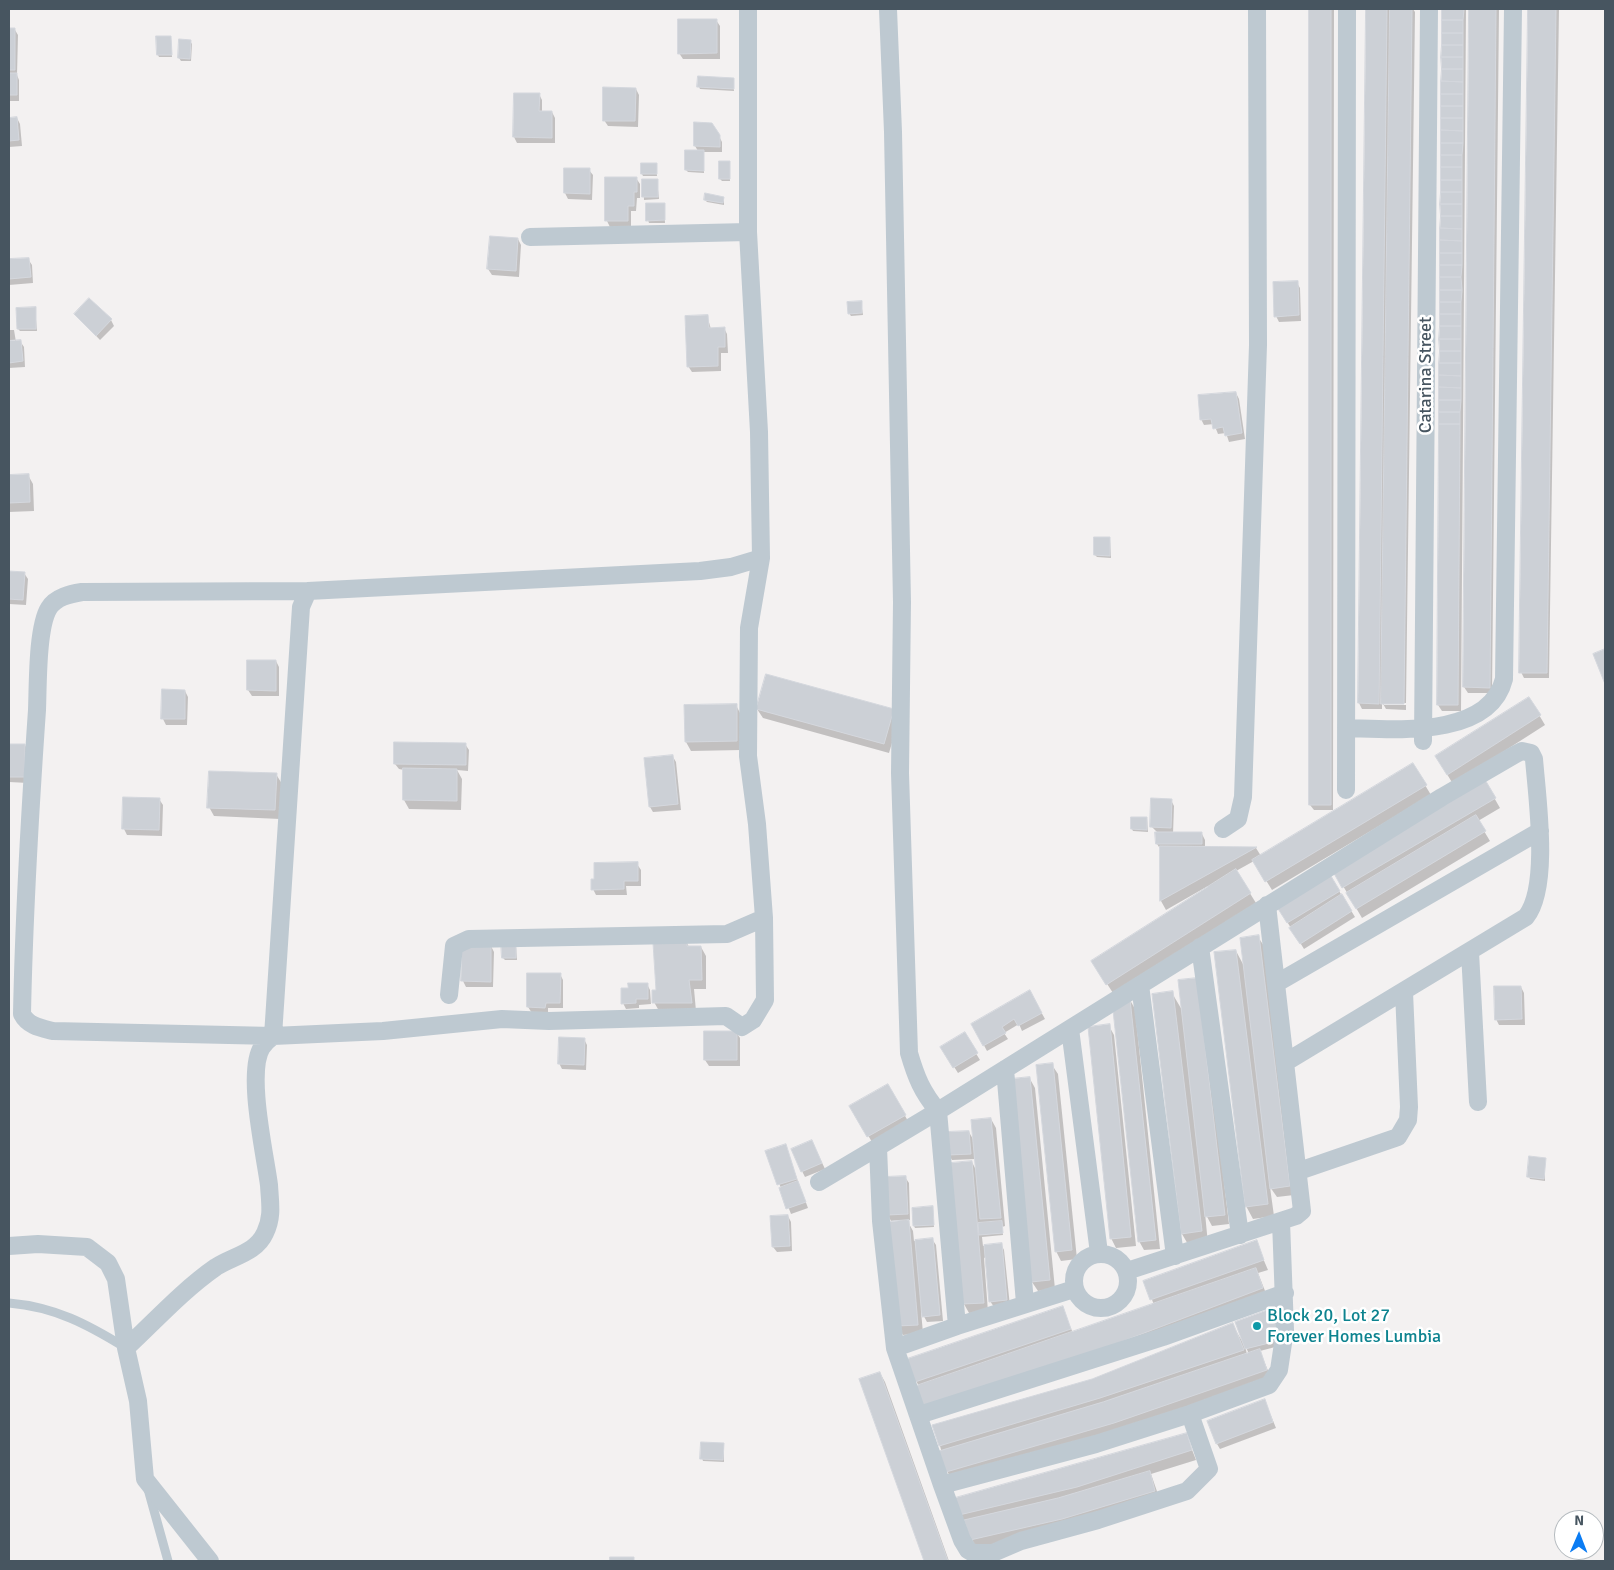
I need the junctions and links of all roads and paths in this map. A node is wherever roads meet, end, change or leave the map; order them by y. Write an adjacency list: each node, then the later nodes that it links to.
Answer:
1 (748, 9): 7 (street)
2 (888, 9): 29 (street)
3 (1257, 9): 14 (street)
4 (1346, 9): 11 (street)
5 (1429, 9): 12 (street, Catarina Street)
6 (1513, 9): 12 (street)
7 (748, 232): 8 (street); 9 (street)
8 (530, 237)
9 (761, 558): 10 (street); 17 (street)
10 (308, 591): 25 (street); 25 (street)
11 (1346, 728): 12 (street); 13 (street)
12 (1423, 735)
13 (1346, 790)
14 (1223, 829)
15 (1540, 831): 16 (street); 19 (street); 20 (street)
16 (1267, 904): 18 (street); 20 (street)
17 (764, 918): 23 (street); 25 (street)
18 (1200, 947): 21 (street); 34 (street)
19 (1470, 952): 22 (street); 28 (street)
20 (1277, 983): 26 (street)
21 (1140, 984): 24 (street); 37 (street)
22 (1404, 992): 26 (street); 31 (street)
23 (449, 995)
24 (1070, 1029): 27 (street); 36 (street)
25 (272, 1036): 44 (street)
26 (1286, 1062): 31 (street)
27 (1005, 1069): 29 (street); 42 (street)
28 (1478, 1102)
29 (938, 1111): 30 (street); 43 (street)
30 (878, 1147): 32 (street); 45 (street)
31 (1299, 1171): 33 (street)
32 (819, 1182)
33 (1281, 1221): 34 (street); 40 (street)
34 (1240, 1235): 37 (street)
35 (9, 1246): 44 (street)
36 (1099, 1253): 38 (street); 39 (street)
37 (1176, 1256): 38 (street)
38 (1127, 1271): 39 (street)
39 (1074, 1289): 42 (street)
40 (1285, 1293): 46 (street); 47 (street)
41 (9, 1303): 44 (lane)
42 (1025, 1303): 43 (street)
43 (956, 1326): 45 (street)
44 (126, 1348): 48 (street)
45 (895, 1348): 47 (street)
46 (1190, 1414): 49 (street); 49 (street)
47 (918, 1415): 49 (street)
48 (145, 1479): 50 (lane); 51 (street)
49 (942, 1485)
50 (168, 1561)
51 (210, 1561)

